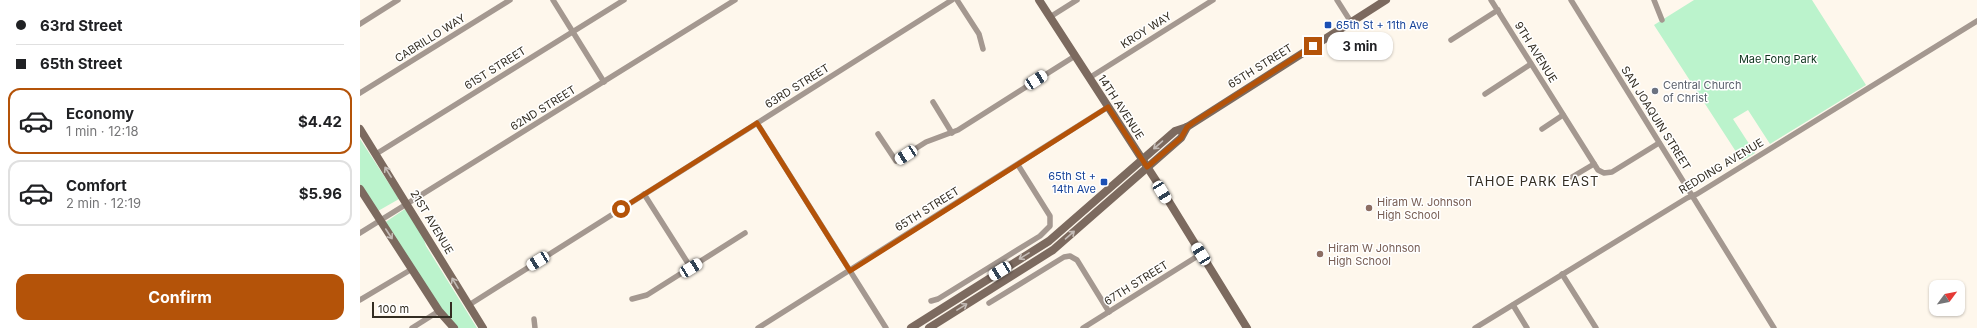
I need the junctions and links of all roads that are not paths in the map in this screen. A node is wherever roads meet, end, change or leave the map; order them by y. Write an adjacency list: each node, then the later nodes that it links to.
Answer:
1 (398, 0): 21 (street)
2 (510, 0): 29 (street, CABRILLO WAY)
3 (553, 0): 22 (street)
4 (624, 0): 22 (street, 61ST STREET)
5 (736, 0): 28 (street, 62ND STREET)
6 (952, 0): 34 (street, 63RD STREET)
7 (957, 0): 24 (street)
8 (1039, 0): 17 (main road, 14TH AVENUE)
9 (1077, 0): 17 (street)
10 (1213, 0): 27 (street, KROY WAY)
11 (1337, 0): 20 (street)
12 (1386, 0): 20 (main road, 65TH STREET)
13 (1491, 0): 16 (street, 9TH AVENUE)
14 (1571, 0): 40 (street, SAN JOAQUIN STREET)
15 (1654, 0): 18 (street)
16 (1498, 10): 23 (street); 26 (street, 9TH AVENUE)
17 (1050, 17): 25 (main road, 14TH AVENUE)
18 (1662, 20)
19 (1977, 21): 49 (street, REDDING AVENUE)
20 (1351, 22): 35 (main road, 65TH STREET)
21 (360, 24)
22 (573, 32): 28 (street); 41 (street, 61ST STREET)
23 (1451, 40)
24 (983, 49)
25 (1075, 56): 27 (main road, 14TH AVENUE); 38 (street)
26 (1531, 64): 30 (street); 33 (street, 9TH AVENUE)
27 (1089, 78): 32 (main road, 14TH AVENUE)
28 (604, 82): 50 (street, 62ND STREET)
29 (360, 93)
30 (1485, 94)
31 (933, 102): 38 (street)
32 (1108, 107): 42 (main road, 14TH AVENUE); 44 (street, 65TH STREET)
33 (1563, 115): 36 (street); 43 (street, 9TH AVENUE)
34 (757, 123): 48 (street, 63RD STREET); 57 (street)
35 (1187, 127): 42 (main road, 65TH STREET, one-way to 42); 45 (main road, 65TH STREET)
36 (1542, 128)
37 (360, 129): 41 (main road, 21ST AVENUE)
38 (952, 133): 39 (street)
39 (878, 134)
40 (1659, 143): 43 (street); 49 (street, SAN JOAQUIN STREET)
41 (376, 154): 50 (main road, 21ST AVENUE, one-way to 41)
42 (1142, 159): 45 (main road, 14TH AVENUE); 74 (main road, 65TH STREET, one-way to 74)
43 (1594, 164): 46 (street)
44 (1018, 165): 57 (street, 65TH STREET); 61 (street)
45 (1147, 167): 54 (main road, 14TH AVENUE); 75 (main road, 65TH STREET, one-way to 45)
46 (1572, 177)
47 (360, 189): 51 (main road)
48 (644, 194): 55 (street); 63 (street, 63RD STREET)
49 (1692, 196): 58 (street, REDDING AVENUE); 81 (street, SAN JOAQUIN STREET)
50 (408, 204): 51 (street, 62ND STREET); 63 (main road, 21ST AVENUE, one-way to 50)
51 (380, 220): 52 (street, 62ND STREET); 56 (main road, one-way to 56)
52 (360, 233)
53 (745, 233): 55 (street)
54 (1201, 254): 66 (street, 67TH STREET); 77 (main road, 14TH AVENUE)
55 (691, 268): 59 (street)
56 (412, 269): 60 (street); 65 (main road)
57 (850, 271): 72 (street, 65TH STREET); 73 (street)
58 (1562, 274): 64 (street, REDDING AVENUE); 80 (street)
59 (632, 299)
60 (360, 300)
61 (931, 301)
62 (989, 303): 66 (street)
63 (469, 304): 70 (main road, 21ST AVENUE)
64 (1513, 305): 78 (street, REDDING AVENUE); 79 (street)
65 (439, 311): 68 (street); 69 (main road)
66 (1109, 312): 76 (street, 67TH STREET)
67 (534, 319): 71 (street)
68 (412, 328)
69 (454, 328)
70 (483, 328)
71 (535, 328)
72 (758, 328)
73 (886, 328)
74 (911, 328)
75 (929, 328)
76 (1083, 328)
77 (1247, 328)
78 (1474, 328)
79 (1527, 328)
80 (1596, 328)
81 (1774, 328)

